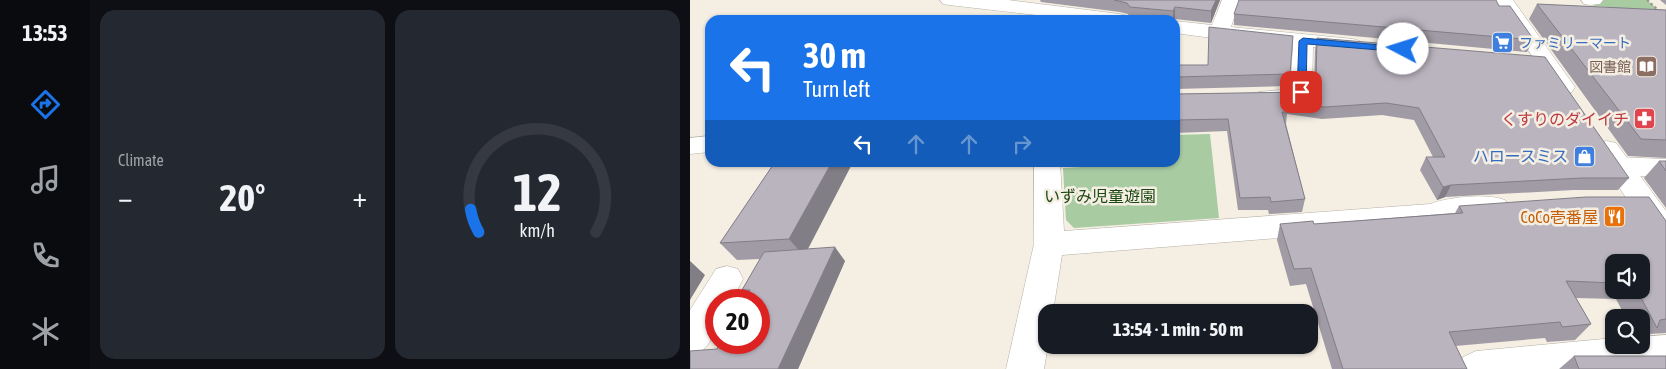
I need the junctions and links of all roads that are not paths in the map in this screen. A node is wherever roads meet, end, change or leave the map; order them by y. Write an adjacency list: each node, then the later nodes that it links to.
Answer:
1 (949, 0): 4 (street)
2 (1230, 0): 7 (street)
3 (1504, 0): 11 (street)
4 (1039, 4): 5 (street)
5 (1072, 15)
6 (1180, 28): 7 (street)
7 (1219, 32): 8 (street)
8 (1303, 41): 9 (street); 12 (street)
9 (1374, 47)
10 (1518, 59): 11 (street)
11 (1547, 62): 13 (street)
12 (1244, 97)
13 (1575, 102)
14 (1597, 134): 17 (street)
15 (705, 144): 16 (street)
16 (690, 146)
17 (1619, 166): 19 (street); 21 (street)
18 (1047, 167): 24 (street)
19 (1666, 168)
20 (1608, 202): 21 (street)
21 (1644, 202): 23 (street)
22 (1524, 205): 24 (street)
23 (1666, 234)
24 (1049, 244): 28 (street)
25 (727, 279): 26 (street)
26 (690, 341)
27 (1666, 352): 29 (street)
28 (1024, 369)
29 (1476, 369)

